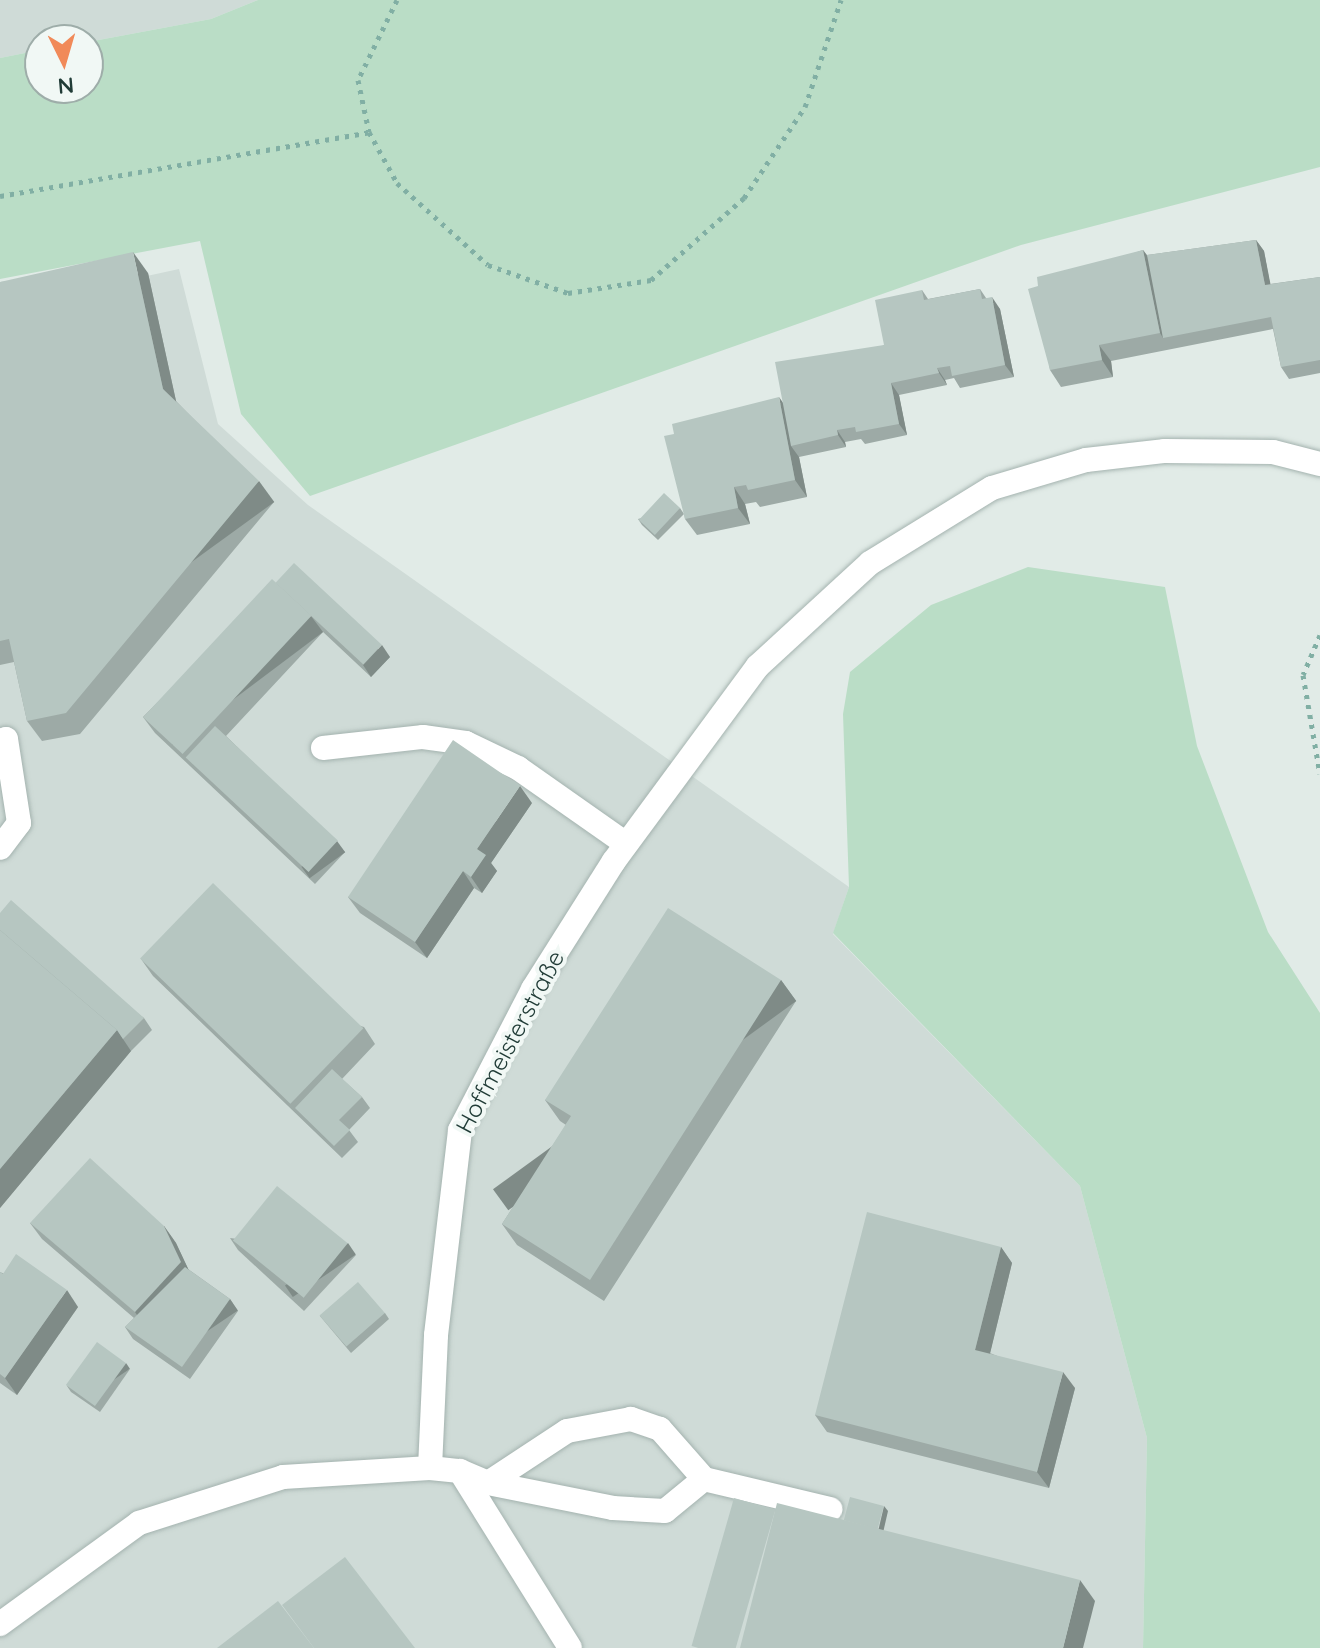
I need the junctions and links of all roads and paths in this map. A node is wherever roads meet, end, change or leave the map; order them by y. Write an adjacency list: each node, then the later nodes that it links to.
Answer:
1 (397, 0): 3 (path)
2 (841, 0): 3 (path)
3 (369, 132): 4 (path)
4 (0, 196)
5 (1320, 464): 10 (street, Hoffmeisterstraße)
6 (1320, 635): 9 (path)
7 (0, 741): 11 (street)
8 (323, 748): 10 (street)
9 (1320, 774)
10 (626, 844): 12 (street, Hoffmeisterstraße)
11 (0, 848)
12 (430, 1468): 13 (street); 17 (street)
13 (460, 1471): 15 (street); 18 (street)
14 (704, 1479): 15 (street); 15 (street); 16 (street)
15 (488, 1483)
16 (830, 1509)
17 (0, 1624)
18 (570, 1648)

